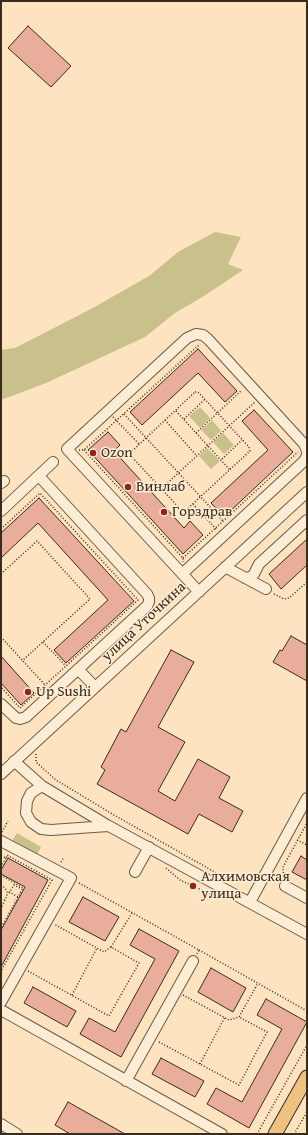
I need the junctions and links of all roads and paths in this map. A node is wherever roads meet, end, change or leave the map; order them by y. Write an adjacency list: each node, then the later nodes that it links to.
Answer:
1 (200, 344): 9 (path)
2 (249, 384): 5 (street); 7 (street); 8 (path)
3 (205, 399): 6 (path); 8 (path); 10 (path)
4 (250, 399): 5 (path)
5 (258, 400): 13 (path); 21 (street)
6 (176, 410): 10 (path); 12 (path)
7 (108, 411): 11 (path); 19 (street)
8 (218, 413): 13 (path); 14 (path)
9 (124, 414): 11 (path); 15 (path)
10 (184, 418): 14 (path)
11 (116, 420): 17 (path); 20 (path)
12 (165, 420): 15 (path); 22 (path)
13 (230, 426): 16 (path); 18 (path)
14 (196, 432): 18 (path)
15 (146, 438): 17 (path); 26 (path)
16 (242, 440): 23 (path); 25 (path)
17 (138, 444): 28 (path)
18 (208, 445): 22 (path); 23 (path)
19 (67, 448): 20 (path); 40 (street)
20 (84, 450): 37 (path)
21 (306, 453): 34 (path); 40 (street)
22 (197, 456): 26 (path)
23 (221, 459): 25 (path)
24 (53, 462): 27 (street)
25 (230, 470): 30 (path)
26 (178, 473): 28 (path); 30 (path)
27 (39, 476): 32 (street); 50 (street)
28 (161, 489): 31 (path)
29 (307, 492): 38 (street, улица Уточкина)
30 (201, 497): 31 (path); 34 (path)
31 (193, 504): 35 (path)
32 (1, 511)
33 (307, 520): 41 (street)
34 (223, 521): 35 (path)
35 (215, 528): 37 (path)
36 (1, 529): 49 (path)
37 (183, 558): 40 (path)
38 (225, 567): 41 (street); 44 (street, улица Уточкина)
39 (1, 574): 47 (path)
40 (182, 574): 44 (street)
41 (245, 578): 43 (street)
42 (307, 582): 45 (path)
43 (266, 589)
44 (199, 592): 53 (street, улица Уточкина)
45 (282, 598)
46 (1, 637): 48 (path)
47 (43, 642): 48 (path); 49 (path)
48 (22, 661): 51 (path)
49 (66, 666): 51 (path)
50 (78, 669): 53 (street); 54 (street)
51 (45, 685): 52 (path); 54 (path)
52 (1, 687)
53 (95, 687): 56 (street, улица Уточкина)
54 (52, 693): 55 (street)
55 (1, 704)
56 (14, 761): 58 (street, улица Уточкина); 59 (street)
57 (36, 762): 76 (path)
58 (1, 774)
59 (42, 786): 63 (street); 63 (street)
60 (307, 798): 85 (street)
61 (8, 821): 64 (path)
62 (307, 823): 66 (path)
63 (108, 826): 69 (street)
64 (1, 834)
65 (292, 837): 66 (path)
66 (298, 840): 68 (path); 78 (path)
67 (1, 841): 75 (street)
68 (307, 845)
69 (149, 847): 73 (street); 85 (street)
70 (1, 856): 71 (path)
71 (6, 858): 72 (path); 96 (path)
72 (1, 867)
73 (135, 872)
74 (1, 875): 79 (path)
75 (70, 878): 87 (path); 88 (street)
76 (231, 882)
77 (1, 885): 80 (path)
78 (285, 886): 82 (street)
79 (22, 889): 80 (path); 81 (path)
80 (8, 892): 81 (path); 83 (path)
81 (18, 897): 89 (path)
82 (307, 898)
83 (5, 900): 84 (path); 86 (path)
84 (1, 901)
85 (250, 902): 90 (street)
86 (1, 908)
87 (132, 913): 91 (path); 93 (path)
88 (47, 920): 92 (path); 95 (street)
89 (1, 928)
90 (307, 934)
91 (112, 947): 92 (path); 99 (path)
92 (97, 948): 99 (path)
93 (199, 950): 94 (path); 97 (path)
94 (193, 960): 98 (street)
95 (21, 967): 99 (path); 100 (street)
96 (1, 972)
97 (258, 983): 102 (path); 104 (path)
98 (176, 991): 103 (path); 105 (street)
99 (72, 995)
100 (2, 999)
101 (1, 1010): 109 (street)
102 (307, 1011)
103 (225, 1017): 104 (path); 107 (path)
104 (239, 1017): 107 (path)
105 (150, 1038): 107 (path); 109 (street)
106 (307, 1045): 114 (path)
107 (200, 1064)
108 (307, 1077): 115 (main road)
109 (126, 1080): 113 (street)
110 (307, 1112): 116 (path)
111 (1, 1124): 112 (street)
112 (17, 1134)
113 (222, 1134)
114 (257, 1134)
115 (275, 1134)
116 (294, 1134)

